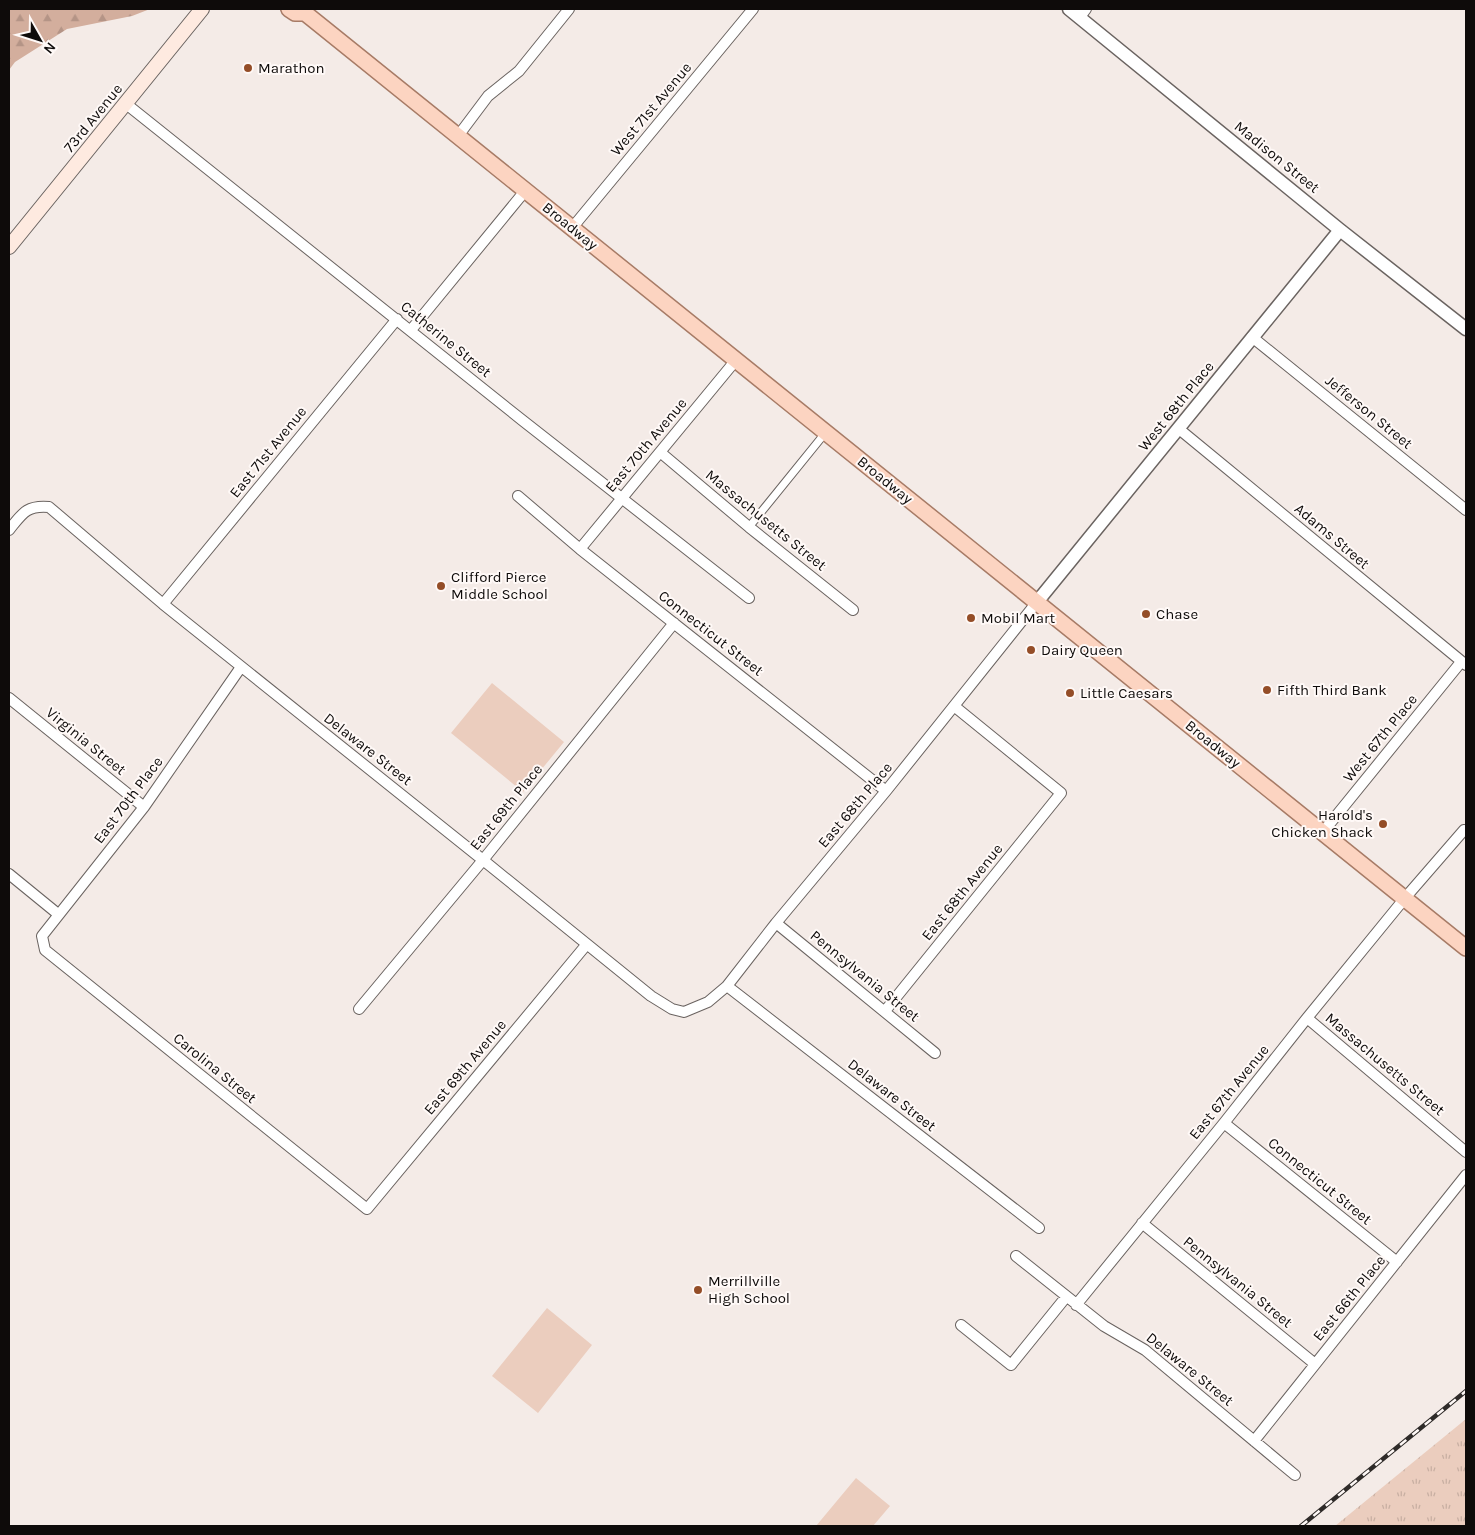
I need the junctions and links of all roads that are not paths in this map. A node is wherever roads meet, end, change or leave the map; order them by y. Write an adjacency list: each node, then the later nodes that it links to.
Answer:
1 (202, 9): 8 (main road, 73rd Avenue)
2 (289, 9): 6 (main road, Broadway)
3 (569, 9): 9 (street)
4 (753, 9): 11 (street, West 71st Avenue)
5 (1069, 9): 7 (street, Madison Street)
6 (304, 11): 9 (main road, Broadway)
7 (1083, 13): 12 (street, Madison Street)
8 (125, 103): 13 (main road, 73rd Avenue); 14 (street, Catherine Street)
9 (458, 136): 10 (main road, Broadway)
10 (526, 190): 11 (main road, Broadway); 16 (street)
11 (572, 228): 18 (main road, Broadway)
12 (1340, 230): 15 (street, Madison Street); 17 (street, West 68th Place)
13 (9, 247)
14 (397, 319): 16 (street, Catherine Street); 30 (street, East 71st Avenue)
15 (1466, 329)
16 (411, 330): 23 (street, Catherine Street)
17 (1252, 337): 19 (street, West 68th Place); 24 (street, Jefferson Street)
18 (736, 360): 20 (main road, Broadway); 21 (street, East 70th Avenue)
19 (1179, 429): 29 (street, West 68th Place); 33 (street, Adams Street)
20 (826, 432): 25 (street); 29 (main road, Broadway)
21 (660, 452): 23 (street, East 70th Avenue); 25 (street, Massachusetts Street)
22 (518, 496): 27 (street, Connecticut Street)
23 (622, 498): 27 (street, East 70th Avenue); 28 (street, Catherine Street)
24 (1466, 510)
25 (749, 527): 31 (street, Massachusetts Street)
26 (9, 530): 30 (street, Delaware Street)
27 (580, 549): 32 (street, Connecticut Street)
28 (749, 598)
29 (1037, 602): 36 (street, East 68th Place); 40 (main road, Broadway)
30 (163, 604): 34 (street, Delaware Street)
31 (853, 610)
32 (674, 623): 37 (street, Connecticut Street); 41 (street, East 69th Place)
33 (1464, 664): 40 (street, West 67th Place)
34 (241, 667): 38 (street, East 70th Place); 41 (street, Delaware Street)
35 (9, 698): 38 (street, Virginia Street)
36 (954, 706): 37 (street, East 68th Place); 51 (street, East 68th Avenue)
37 (886, 791): 45 (street, East 68th Place)
38 (144, 807): 44 (street, East 70th Place)
39 (1464, 830): 43 (street, East 67th Avenue)
40 (1323, 832): 43 (main road, Broadway)
41 (483, 860): 46 (street, Delaware Street); 50 (street, East 69th Place)
42 (9, 874): 44 (street)
43 (1405, 898): 47 (main road, Broadway); 53 (street, East 67th Avenue)
44 (58, 914): 48 (street, East 70th Place)
45 (776, 923): 49 (street, East 68th Place); 51 (street, Pennsylvania Street)
46 (587, 944): 52 (street, Delaware Street); 58 (street, East 69th Avenue)
47 (1466, 948)
48 (45, 950): 58 (street, Carolina Street)
49 (727, 986): 52 (street, East 68th Place); 60 (street, Delaware Street)
50 (360, 1009)
51 (885, 1011): 54 (street, Pennsylvania Street)
52 (684, 1012)
53 (1307, 1018): 55 (street, East 67th Avenue); 56 (street, Massachusetts Street)
54 (935, 1053)
55 (1224, 1123): 59 (street, East 67th Avenue); 62 (street, Connecticut Street)
56 (1466, 1152)
57 (1466, 1175): 62 (street, East 66th Place)
58 (367, 1209)
59 (1142, 1223): 64 (street, East 67th Avenue); 66 (street, Pennsylvania Street)
60 (1040, 1228)
61 (1016, 1256): 63 (street, Delaware Street)
62 (1397, 1262): 66 (street, East 66th Place)
63 (1066, 1297): 64 (street, Delaware Street); 65 (street)
64 (1076, 1305): 67 (street, Delaware Street)
65 (961, 1325)
66 (1315, 1364): 67 (street, East 66th Place)
67 (1254, 1440): 68 (street, Delaware Street)
68 (1295, 1475)

